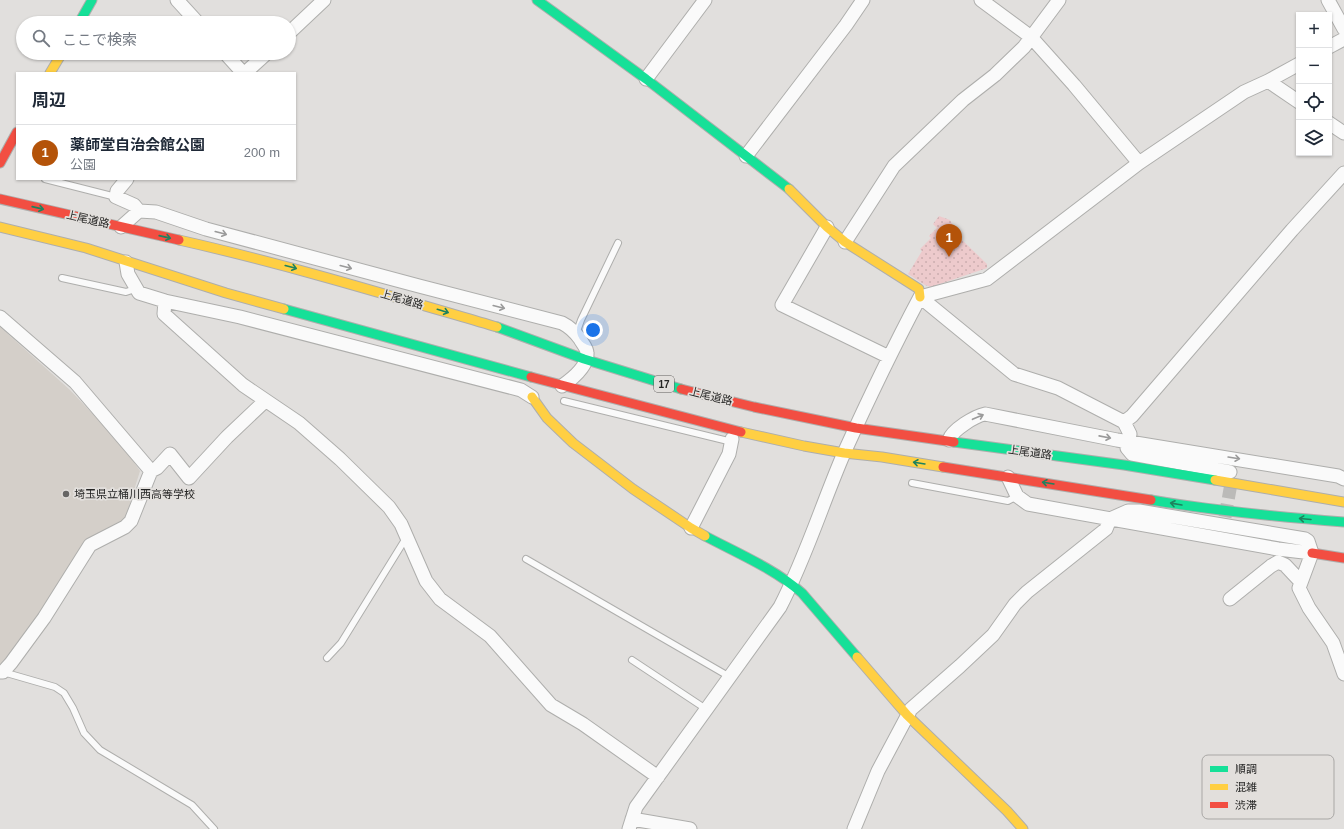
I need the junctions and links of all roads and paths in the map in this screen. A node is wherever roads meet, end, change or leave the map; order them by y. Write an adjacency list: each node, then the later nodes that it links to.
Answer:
1 (92, 0): 10 (main road)
2 (177, 0): 11 (street)
3 (324, 0): 12 (street)
4 (537, 0): 24 (main road)
5 (705, 0): 24 (street)
6 (863, 0): 30 (street)
7 (981, 0): 14 (street)
8 (1059, 0): 14 (street)
9 (1328, 0): 13 (street)
10 (83, 16)
11 (192, 16)
12 (296, 26)
13 (1344, 29)
14 (1031, 37): 32 (street); 42 (street)
15 (1344, 39): 16 (street)
16 (1332, 45)
17 (58, 60): 21 (main road)
18 (232, 60): 22 (street)
19 (259, 60): 23 (street)
20 (1296, 66): 25 (street)
21 (51, 72)
22 (243, 72)
23 (245, 72)
24 (646, 79): 30 (main road)
25 (1268, 81): 26 (street); 32 (street)
26 (1296, 100)
27 (1332, 125): 28 (street)
28 (1344, 133)
29 (16, 134): 31 (main road)
30 (746, 156): 41 (main road)
31 (1, 157)
32 (1139, 163): 47 (street)
33 (1344, 173): 57 (street)
34 (50, 180): 36 (lane)
35 (126, 180): 36 (street)
36 (116, 197): 38 (street)
37 (0, 199): 40 (main road, 上尾道路 / 17, one-way to 40)
38 (139, 211): 40 (street); 50 (street, one-way to 50)
39 (0, 227): 44 (main road)
40 (121, 227): 52 (main road, 上尾道路 / 17, one-way to 52)
41 (827, 227): 42 (main road); 51 (street)
42 (845, 242): 47 (main road)
43 (618, 243): 50 (lane)
44 (126, 262): 46 (street); 53 (main road)
45 (62, 278): 46 (lane)
46 (135, 289): 48 (street)
47 (920, 297): 51 (street); 57 (street)
48 (165, 301): 54 (street); 55 (street)
49 (0, 317): 63 (street)
50 (576, 334): 52 (street)
51 (889, 357): 58 (street)
52 (586, 360): 53 (street); 58 (main road, 上尾道路 / 17)
53 (562, 386): 59 (main road)
54 (532, 397): 72 (main road)
55 (265, 401): 63 (street); 73 (street)
56 (564, 401): 59 (lane)
57 (1124, 422): 61 (street)
58 (856, 428): 60 (main road, 上尾道路 / 17); 62 (street)
59 (735, 435): 62 (main road); 72 (street)
60 (949, 440): 61 (street, one-way to 61); 69 (main road, 上尾道路 / 17)
61 (1128, 441): 65 (street); 66 (street, one-way to 66)
62 (844, 453): 64 (main road, one-way to 62); 78 (street)
63 (150, 471): 82 (street)
64 (1008, 477): 68 (street); 71 (main road, one-way to 64)
65 (1232, 477)
66 (1344, 479)
67 (912, 483): 68 (lane)
68 (1017, 496): 70 (street)
69 (1344, 502)
70 (1110, 519): 74 (street); 74 (street); 86 (street)
71 (1344, 522)
72 (691, 528): 78 (main road)
73 (407, 537): 80 (lane); 87 (street)
74 (1312, 553): 75 (main road); 77 (street)
75 (1344, 558)
76 (526, 559): 84 (lane)
77 (1301, 582): 79 (street); 83 (street)
78 (792, 584): 84 (street); 86 (main road)
79 (1230, 599)
80 (327, 658)
81 (632, 660): 85 (lane)
82 (1, 672): 89 (lane)
83 (1344, 674)
84 (730, 677): 85 (street)
85 (706, 709): 87 (street)
86 (907, 715): 91 (street); 92 (main road)
87 (658, 777): 88 (street)
88 (631, 824): 90 (street)
89 (214, 829)
90 (690, 829)
91 (854, 829)
92 (1023, 829)

